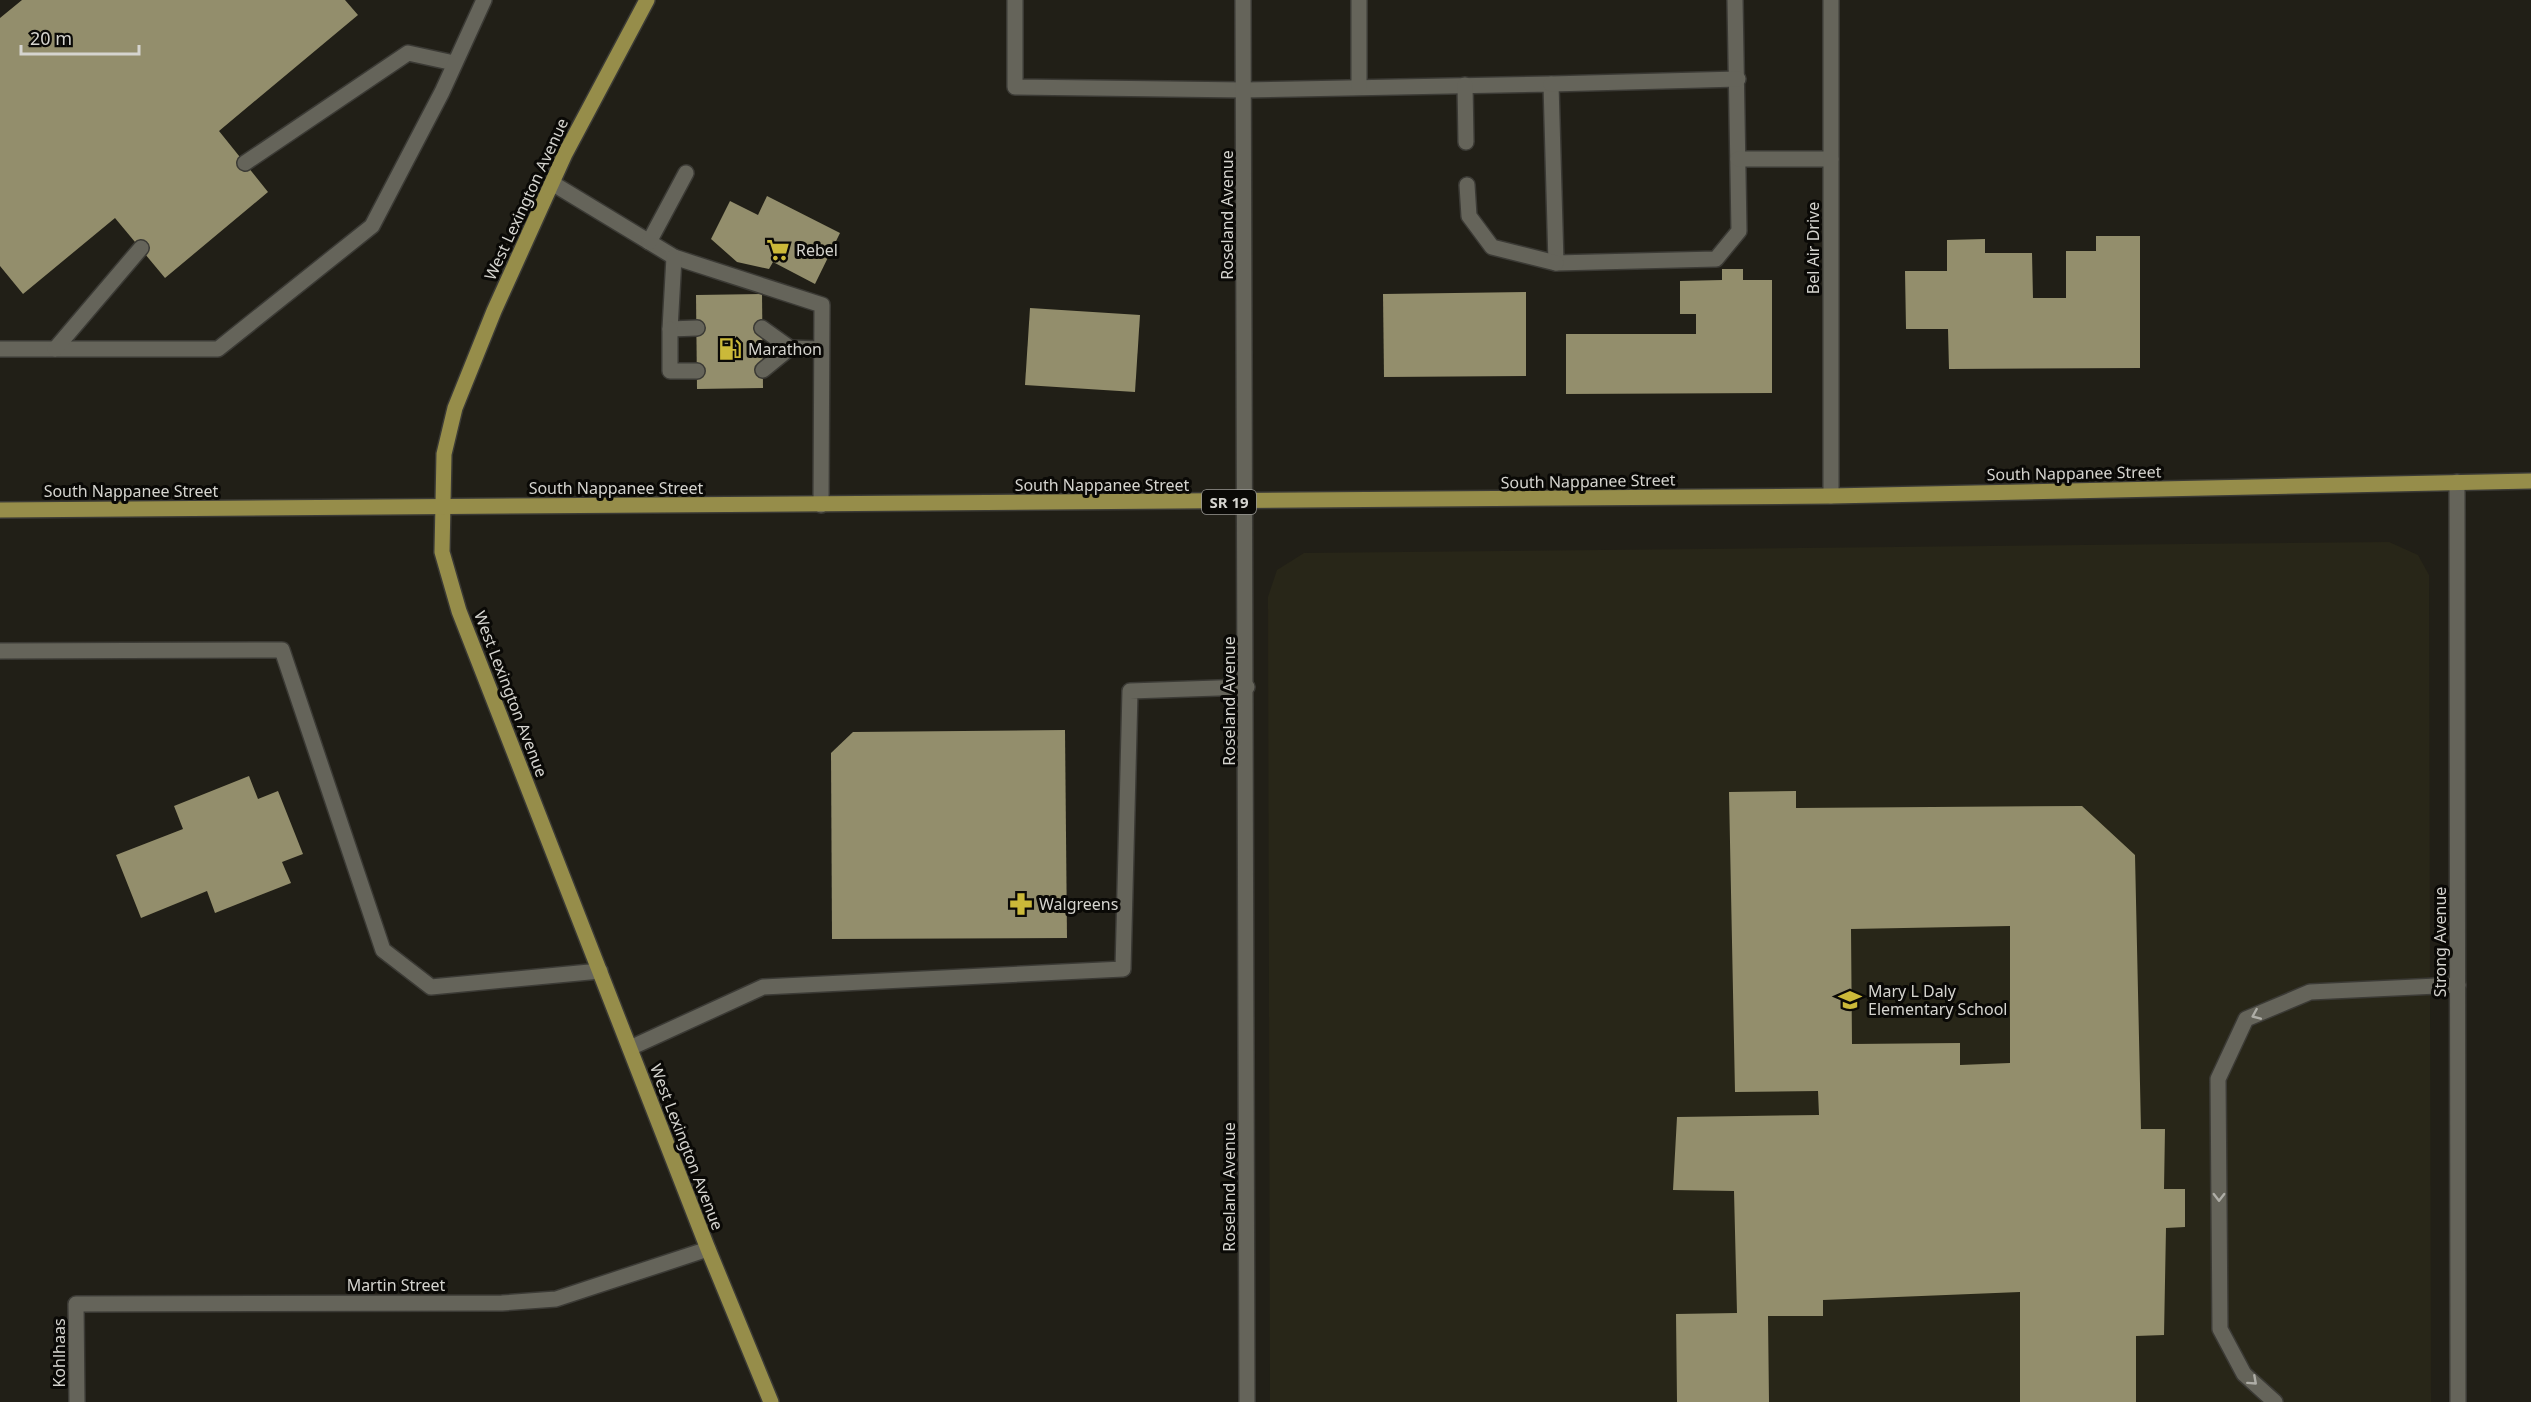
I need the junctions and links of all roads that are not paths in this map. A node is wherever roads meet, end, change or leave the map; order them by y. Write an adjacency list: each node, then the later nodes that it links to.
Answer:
1 (484, 0): 8 (street)
2 (647, 0): 19 (main road, West Lexington Avenue)
3 (1015, 0): 13 (street)
4 (1244, 0): 13 (street, Roseland Avenue)
5 (1359, 0): 12 (street)
6 (1735, 0): 9 (street)
7 (1831, 0): 16 (street, Bel Air Drive)
8 (454, 63): 17 (street); 29 (street)
9 (1737, 79): 10 (street); 15 (street)
10 (1551, 84): 11 (street); 24 (street)
11 (1465, 85): 12 (street); 14 (street)
12 (1359, 87): 13 (street)
13 (1244, 90): 37 (street, Roseland Avenue)
14 (1466, 142)
15 (1738, 159): 16 (street); 24 (street)
16 (1831, 159): 36 (street, Bel Air Drive)
17 (245, 163)
18 (686, 173): 21 (street)
19 (552, 183): 21 (street); 39 (main road, West Lexington Avenue)
20 (1467, 184): 24 (street)
21 (649, 242): 23 (street)
22 (141, 249): 29 (street)
23 (674, 257): 27 (street); 30 (street)
24 (1556, 263)
25 (697, 328): 27 (street)
26 (762, 328): 28 (street)
27 (670, 329): 33 (street)
28 (790, 348): 30 (street); 32 (street)
29 (55, 349): 31 (street)
30 (821, 349): 38 (street)
31 (0, 350)
32 (763, 370)
33 (697, 371)
34 (2531, 481): 35 (main road, SR 19)
35 (2457, 482): 36 (main road, South Nappanee Street / SR 19); 44 (street, Strong Avenue)
36 (1831, 496): 37 (main road, South Nappanee Street / SR 19)
37 (1247, 502): 38 (main road, South Nappanee Street / SR 19); 42 (street, Roseland Avenue)
38 (821, 505): 39 (main road, South Nappanee Street / SR 19)
39 (442, 508): 40 (main road, South Nappanee Street / SR 19); 43 (main road, West Lexington Avenue)
40 (0, 510)
41 (0, 651): 43 (street)
42 (1247, 687): 45 (street); 50 (street, Roseland Avenue)
43 (600, 971): 45 (main road, West Lexington Avenue)
44 (2458, 986): 51 (street, one-way to 51); 52 (street, Strong Avenue)
45 (630, 1048): 46 (main road, West Lexington Avenue)
46 (708, 1249): 47 (street, Martin Street); 49 (main road, West Lexington Avenue)
47 (76, 1304): 48 (street, Kohlhaas)
48 (77, 1402)
49 (771, 1402)
50 (1247, 1402)
51 (2275, 1402)
52 (2458, 1402)

